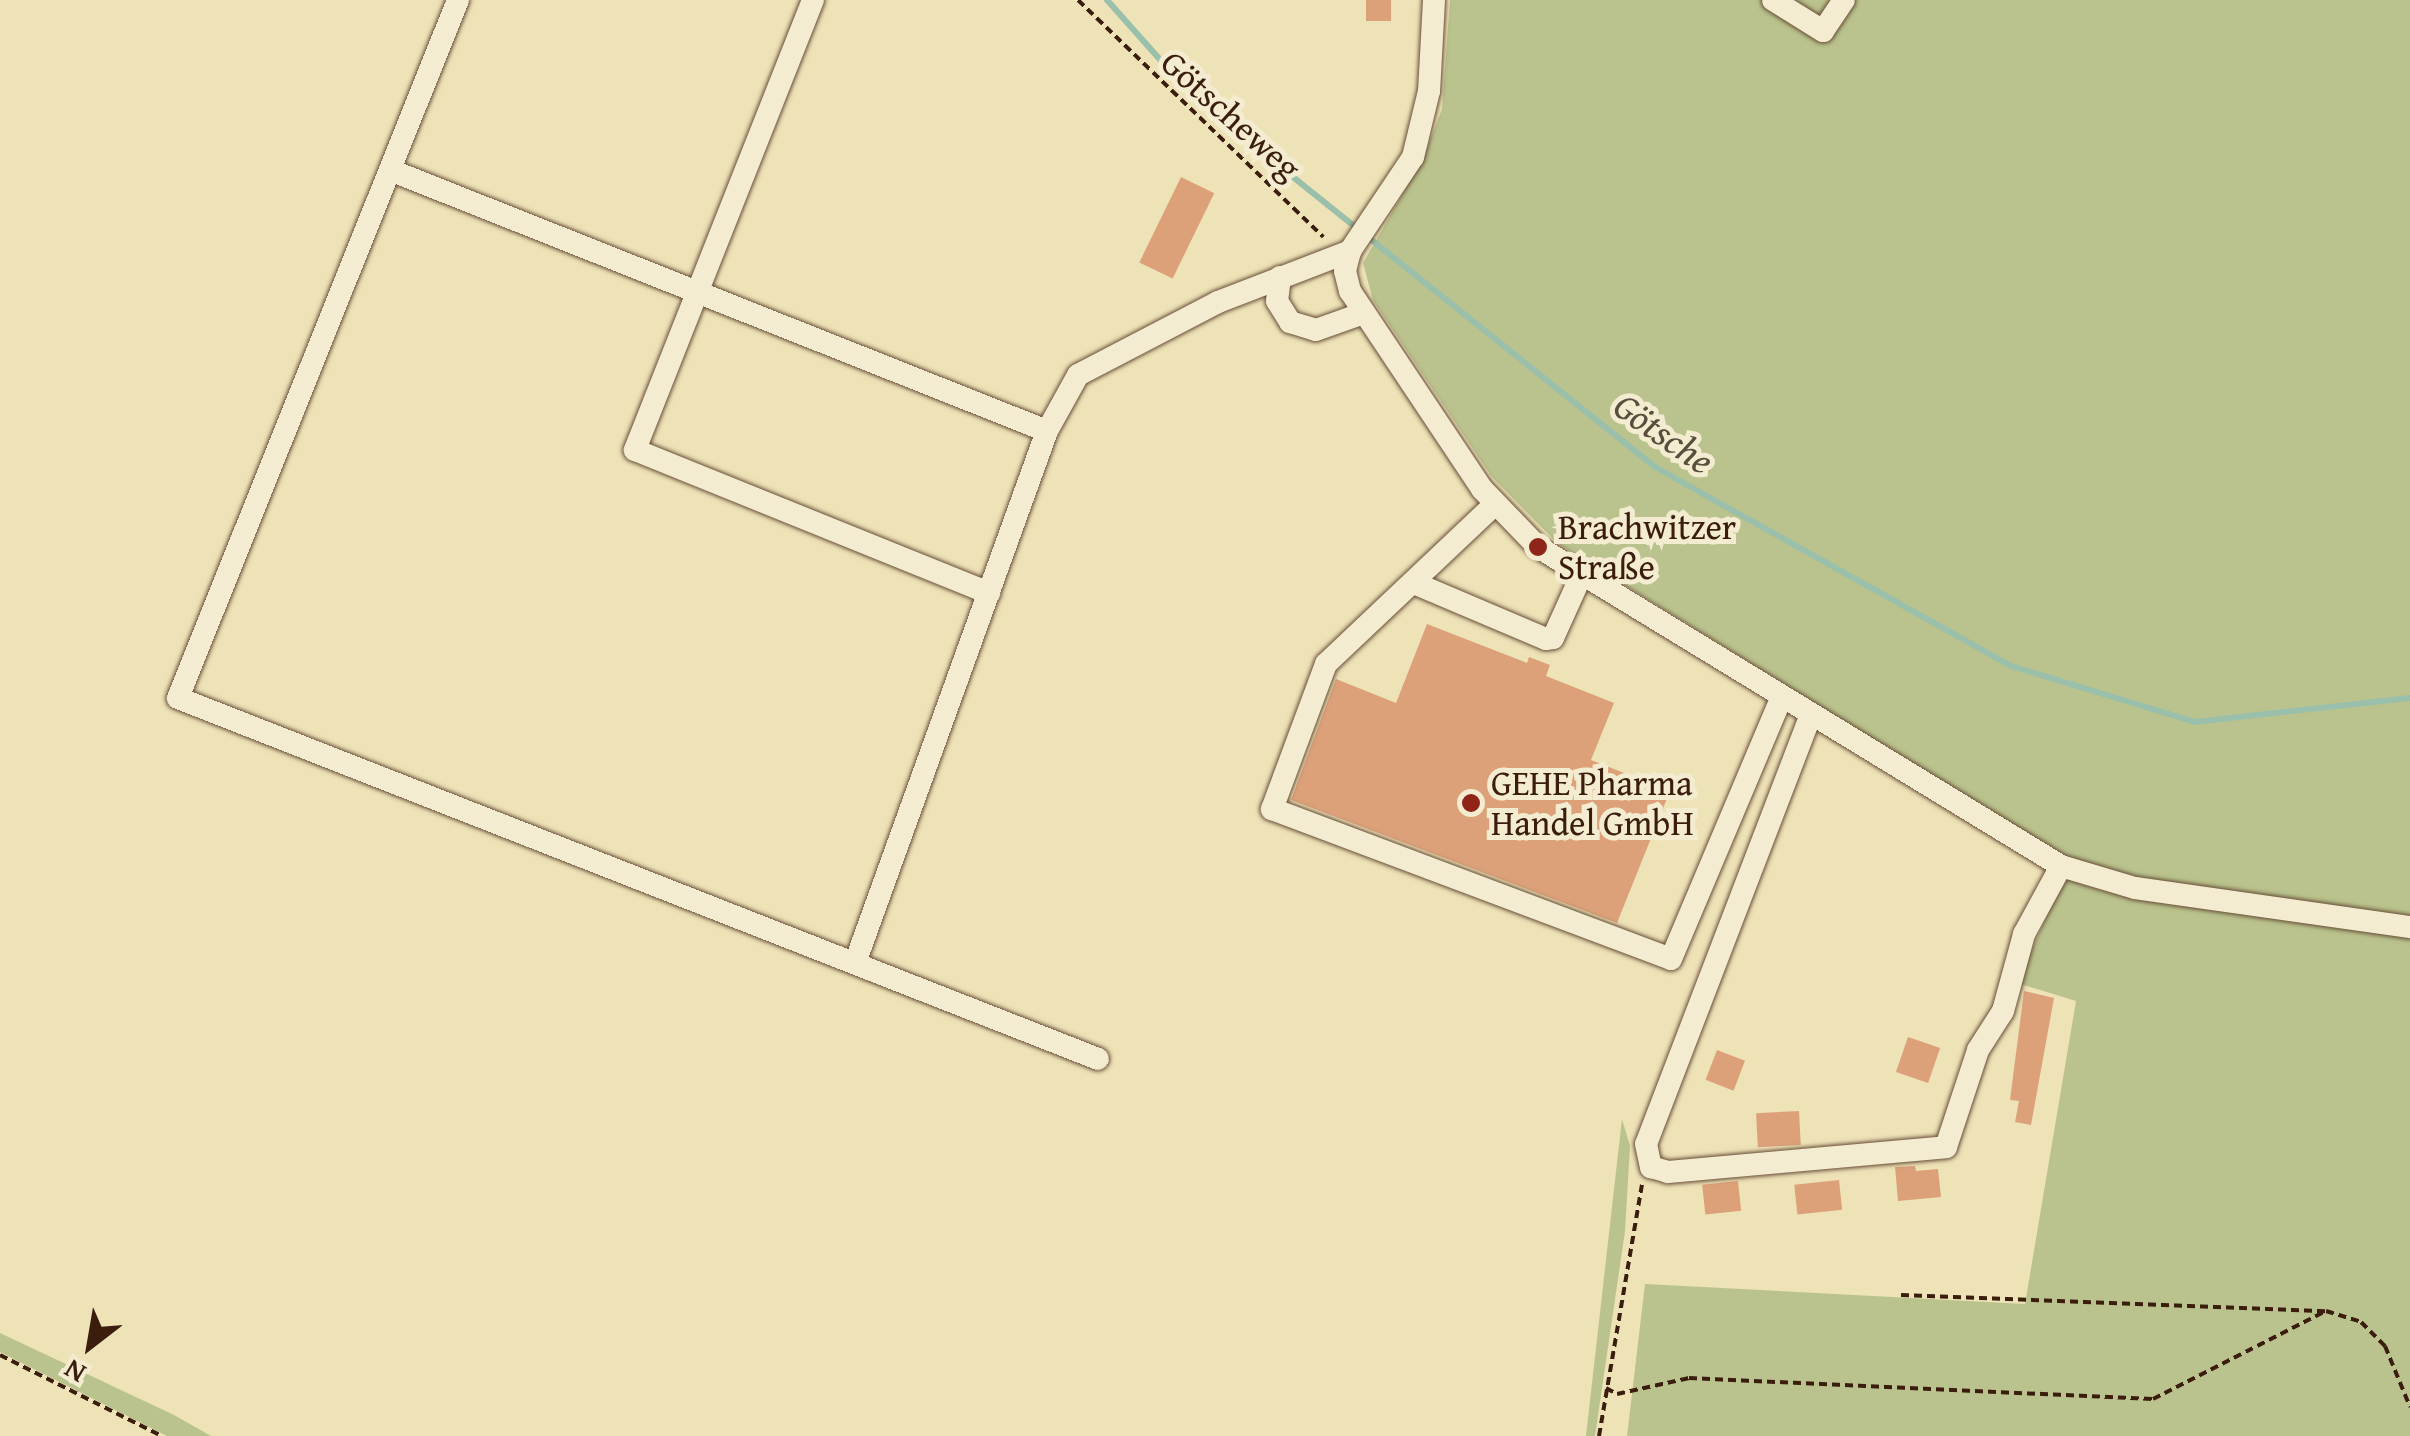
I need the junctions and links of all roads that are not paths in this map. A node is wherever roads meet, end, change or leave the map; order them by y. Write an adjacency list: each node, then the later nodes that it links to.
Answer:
1 (458, 0): 6 (street)
2 (813, 0): 9 (street)
3 (1434, 0): 7 (street)
4 (1773, 0): 5 (street)
5 (1844, 0)
6 (390, 170): 9 (street); 20 (street)
7 (1343, 254): 8 (street); 10 (street)
8 (1280, 277): 10 (street); 11 (street)
9 (697, 293): 11 (street); 15 (street)
10 (1364, 314): 12 (street)
11 (1048, 432): 15 (street)
12 (1494, 505): 13 (street); 14 (street)
13 (1581, 576): 14 (street); 16 (street)
14 (1414, 583): 16 (street)
15 (989, 593): 20 (street)
16 (1780, 699): 17 (street)
17 (1810, 717): 18 (street); 18 (street)
18 (2060, 866): 19 (street)
19 (2410, 927)
20 (855, 963): 21 (street)
21 (1098, 1060)

